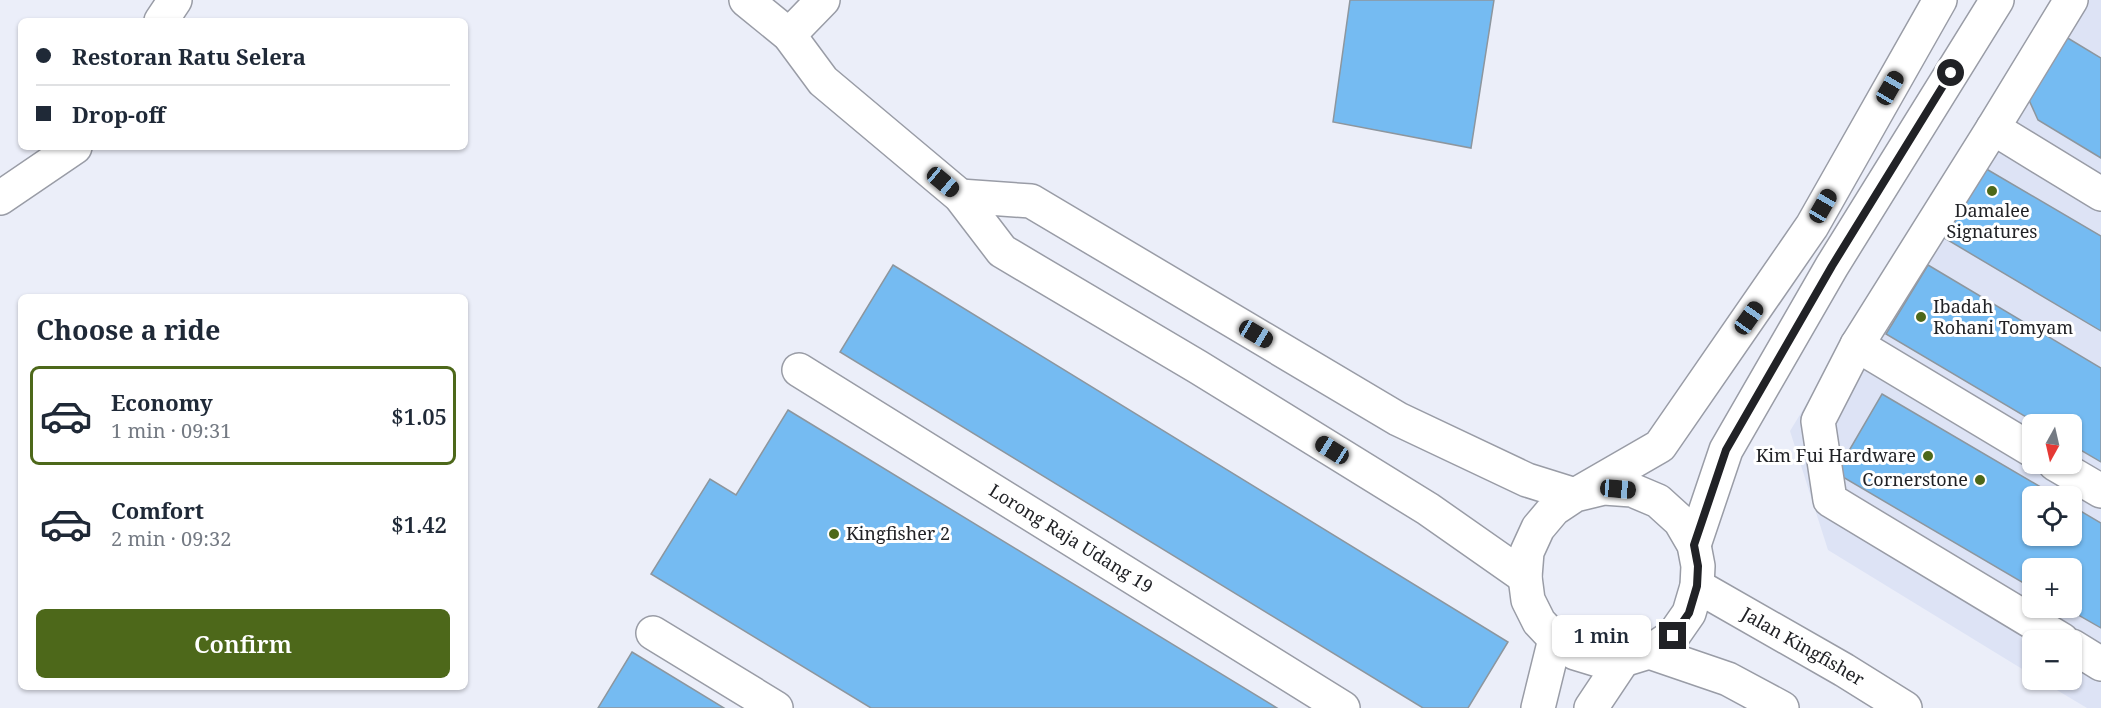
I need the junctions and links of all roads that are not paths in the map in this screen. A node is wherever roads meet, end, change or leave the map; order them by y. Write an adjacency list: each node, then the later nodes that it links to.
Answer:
1 (175, 0): 7 (street)
2 (746, 0): 8 (street)
3 (823, 0): 8 (street)
4 (1940, 0): 19 (street)
5 (1997, 0): 20 (street)
6 (2071, 0): 9 (street)
7 (163, 18)
8 (789, 35): 12 (street)
9 (1993, 128): 11 (street); 14 (street)
10 (71, 150): 13 (street)
11 (2101, 195)
12 (960, 196): 19 (street); 21 (street)
13 (0, 198)
14 (1857, 345): 16 (street); 23 (street)
15 (799, 370): 30 (street, Lorong Raja Udang 19)
16 (2022, 444)
17 (2072, 474): 18 (street)
18 (2101, 491)
19 (1575, 495): 20 (street); 21 (street)
20 (1694, 545): 22 (street)
21 (1524, 577): 25 (street)
22 (1697, 586): 27 (street); 34 (street, Jalan Kingfisher)
23 (2045, 630)
24 (653, 633): 29 (street)
25 (1555, 639): 27 (street); 31 (street)
26 (2082, 652): 28 (street)
27 (1636, 656): 32 (street); 33 (street)
28 (2101, 664)
29 (776, 708)
30 (1343, 708)
31 (1538, 708)
32 (1591, 708)
33 (1782, 708)
34 (1905, 708)

